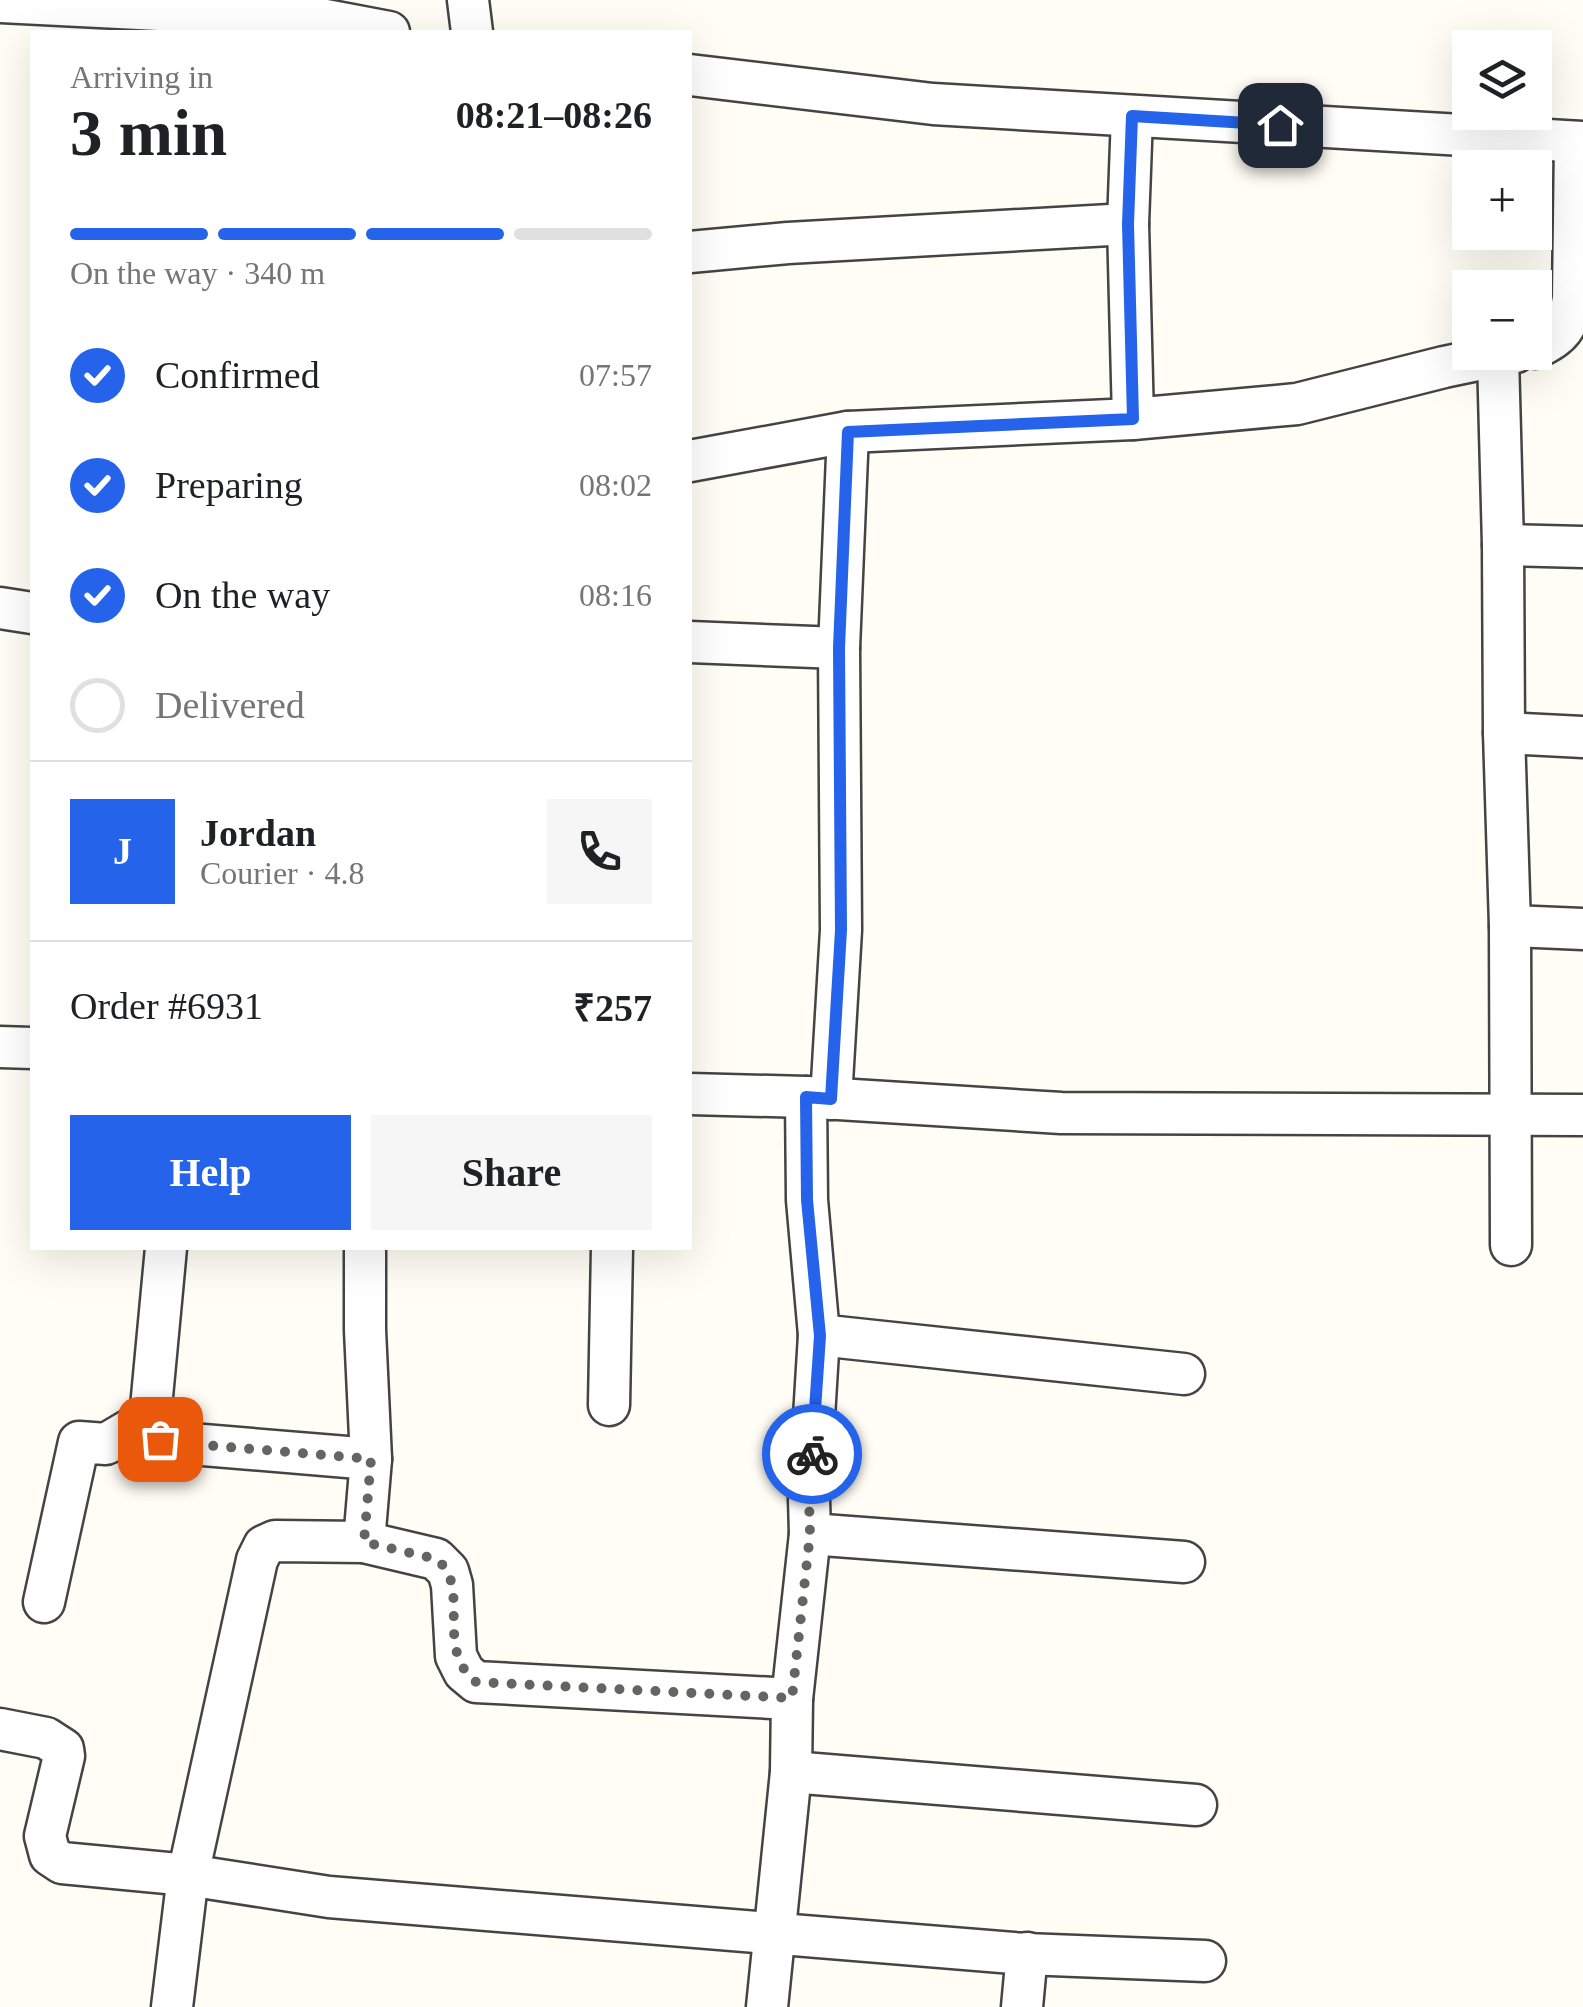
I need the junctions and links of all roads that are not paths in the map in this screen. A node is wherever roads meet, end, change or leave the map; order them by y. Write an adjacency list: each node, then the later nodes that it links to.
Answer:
1 (468, 0): 5 (street)
2 (0, 2): 3 (street)
3 (154, 14): 4 (street)
4 (378, 30)
5 (472, 30)
6 (692, 75): 7 (street)
7 (1132, 116): 8 (street); 9 (street)
8 (1579, 142): 11 (street)
9 (1128, 224): 10 (street); 14 (street)
10 (692, 252)
11 (1552, 339)
12 (1452, 365): 14 (street)
13 (1516, 370): 17 (street)
14 (1133, 419): 15 (street)
15 (848, 432): 16 (street); 22 (street)
16 (692, 460)
17 (1503, 544): 18 (street); 23 (street)
18 (1583, 547)
19 (0, 608): 20 (street)
20 (30, 614)
21 (692, 642): 22 (street)
22 (839, 648): 30 (street)
23 (1504, 733): 24 (street); 25 (street)
24 (1583, 737)
25 (1510, 926): 26 (street); 31 (street)
26 (1583, 929)
27 (0, 1047): 28 (street)
28 (30, 1048)
29 (692, 1094): 30 (street)
30 (818, 1098): 31 (street); 37 (street)
31 (1511, 1114): 32 (street); 33 (street)
32 (1583, 1115)
33 (1511, 1245)
34 (166, 1250): 40 (street)
35 (365, 1250): 41 (street)
36 (612, 1250): 39 (street)
37 (820, 1336): 38 (street); 42 (street)
38 (1184, 1374)
39 (609, 1405)
40 (150, 1418): 41 (street); 45 (street)
41 (371, 1459): 43 (street)
42 (810, 1534): 44 (street); 46 (street)
43 (364, 1542): 46 (street); 50 (street)
44 (1184, 1562)
45 (44, 1602)
46 (792, 1698): 48 (street)
47 (0, 1729): 50 (street)
48 (791, 1772): 49 (street); 51 (street)
49 (1196, 1805)
50 (188, 1875): 51 (street); 54 (street)
51 (774, 1932): 52 (street); 55 (street)
52 (1027, 1953): 53 (street); 56 (street)
53 (1205, 1960)
54 (172, 2007)
55 (766, 2007)
56 (1022, 2007)

